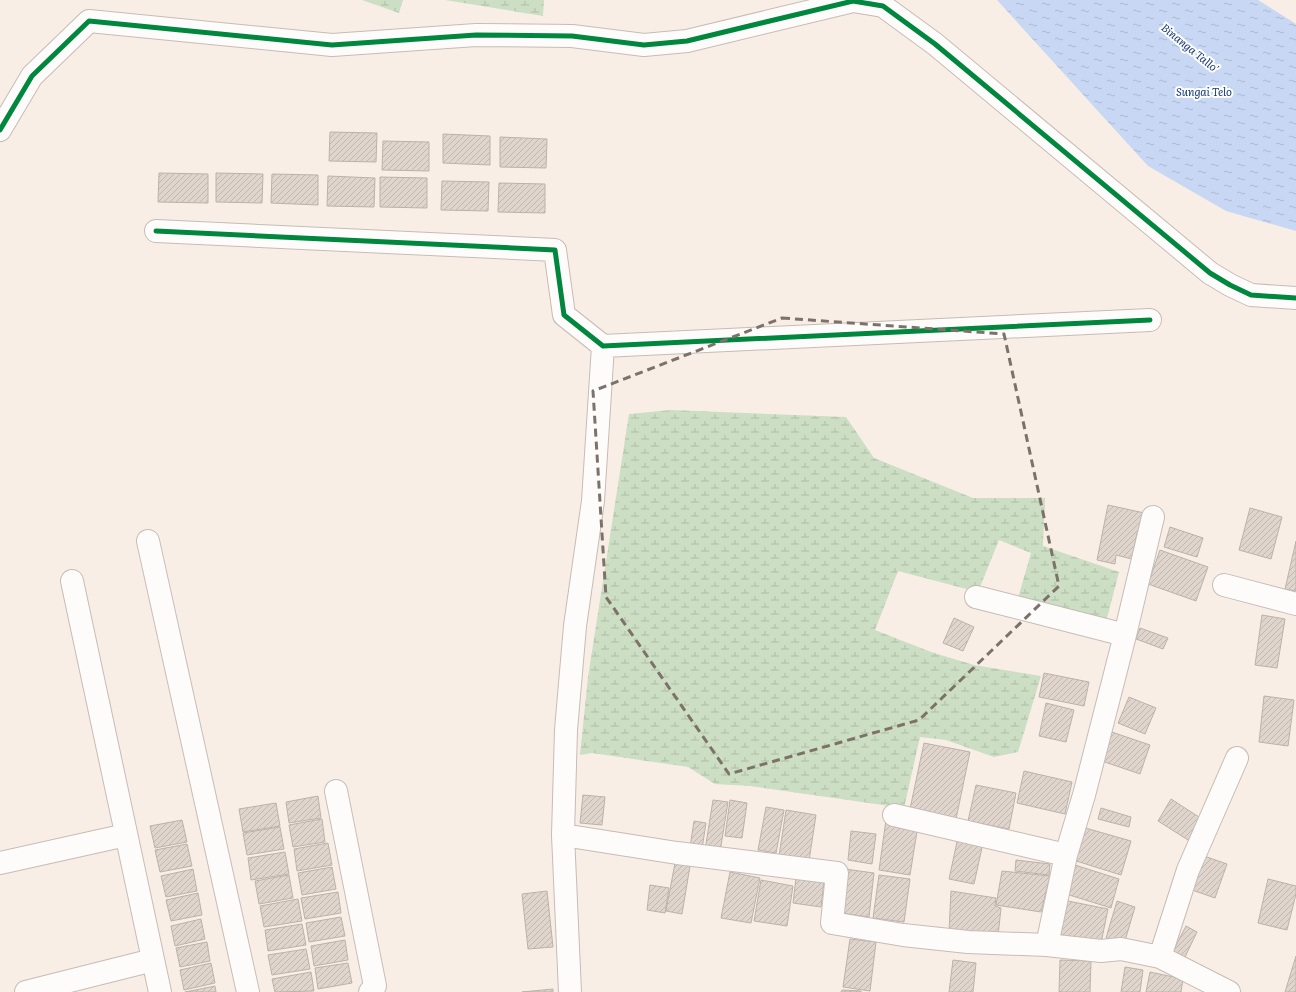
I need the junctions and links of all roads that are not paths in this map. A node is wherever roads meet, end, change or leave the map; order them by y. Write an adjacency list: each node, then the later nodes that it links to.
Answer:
1 (0, 130): 3 (street)
2 (156, 231): 5 (street)
3 (1296, 298)
4 (1150, 320): 5 (street)
5 (603, 346): 17 (street)
6 (1153, 517): 12 (street)
7 (148, 540): 25 (street)
8 (72, 581): 16 (street)
9 (1224, 585): 11 (street)
10 (976, 597): 12 (street)
11 (1296, 604)
12 (1125, 635): 18 (street)
13 (1238, 758): 21 (street)
14 (336, 791): 26 (street)
15 (894, 815): 18 (street)
16 (126, 835): 19 (street); 22 (street)
17 (563, 835): 20 (street); 27 (street)
18 (1066, 855): 20 (street)
19 (0, 863)
20 (1047, 946): 21 (street)
21 (1160, 957): 28 (street)
22 (153, 960): 23 (street); 24 (street)
23 (26, 992)
24 (160, 992)
25 (248, 992)
26 (370, 992)
27 (570, 992)
28 (1229, 992)

